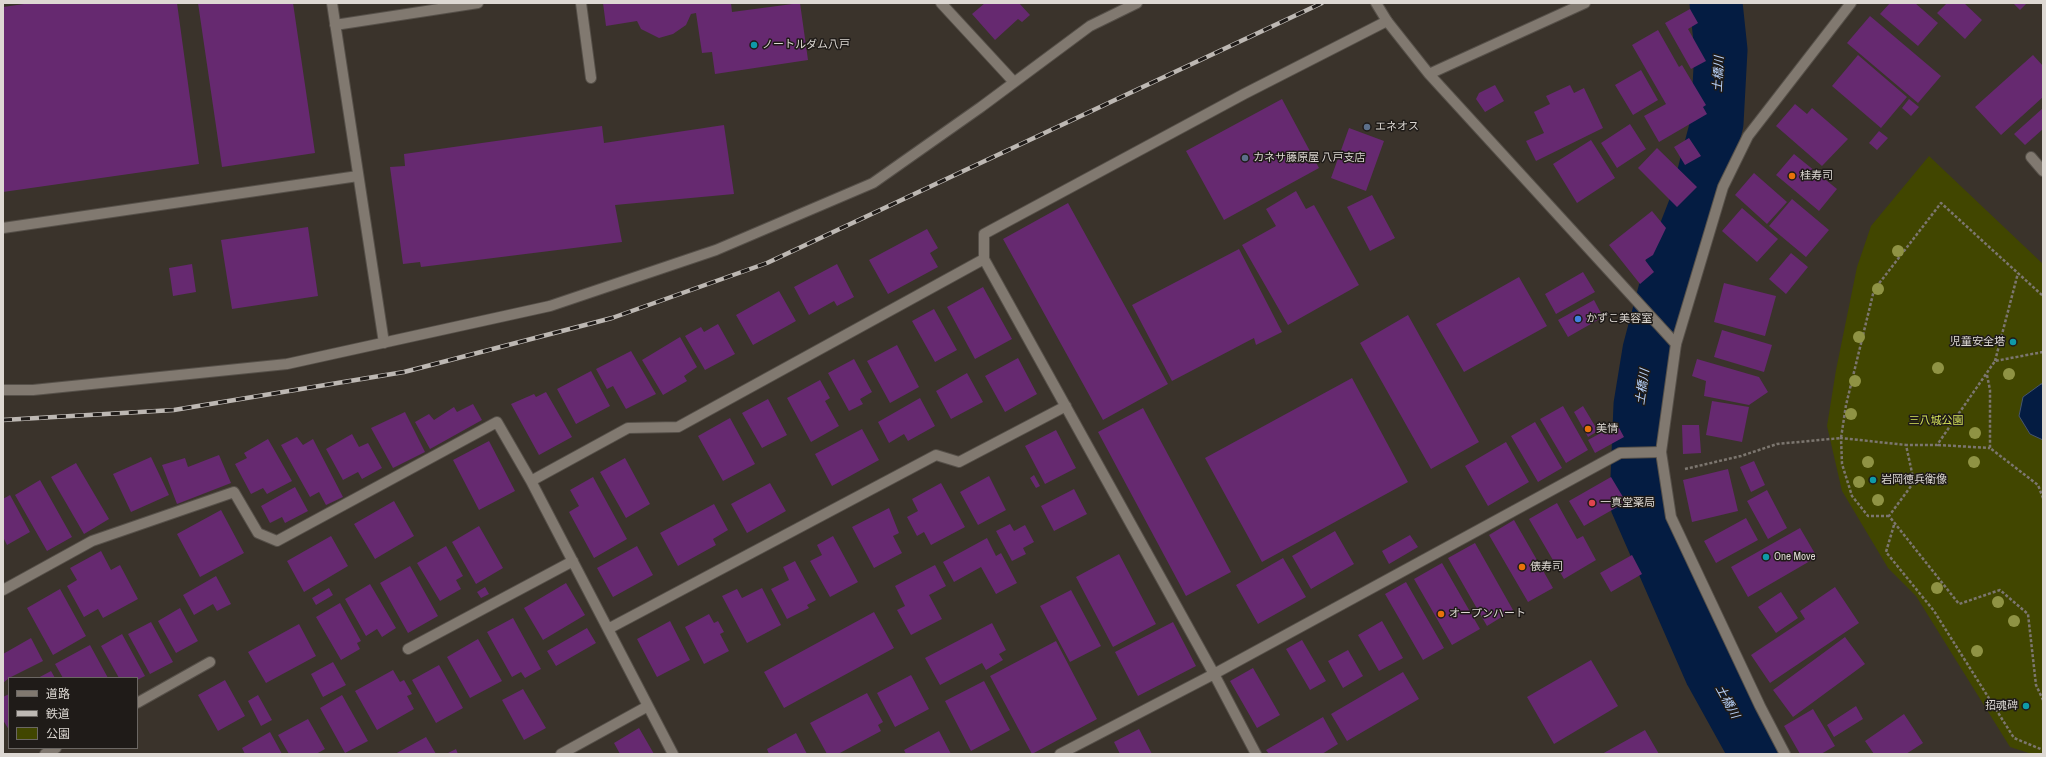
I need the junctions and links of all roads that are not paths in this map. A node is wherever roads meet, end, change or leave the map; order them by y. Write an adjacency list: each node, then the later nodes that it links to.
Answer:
1 (332, 3): 10 (street)
2 (478, 3): 10 (street)
3 (581, 3): 12 (street)
4 (941, 3): 13 (street)
5 (1137, 3): 13 (street)
6 (1376, 3): 9 (street)
7 (1585, 3): 11 (street)
8 (1851, 3): 20 (street)
9 (1387, 22): 11 (street); 18 (street)
10 (335, 25): 16 (street)
11 (1429, 74): 20 (street)
12 (591, 78)
13 (1013, 81): 19 (street)
14 (2031, 157): 15 (street)
15 (2043, 171)
16 (358, 176): 17 (street); 19 (street)
17 (3, 228)
18 (984, 259): 22 (street); 24 (street)
19 (384, 343): 21 (street)
20 (1676, 344): 23 (street)
21 (3, 390)
22 (1066, 406): 27 (street); 30 (street)
23 (1661, 452): 30 (street); 39 (street)
24 (531, 481): 25 (street); 26 (street)
25 (573, 561): 27 (street); 28 (street)
26 (3, 590)
27 (608, 629): 32 (street)
28 (408, 649)
29 (210, 662): 31 (street)
30 (1214, 674): 37 (street); 38 (street)
31 (138, 702)
32 (648, 706): 35 (street); 36 (street)
33 (54, 749): 34 (street)
34 (45, 754)
35 (561, 754)
36 (673, 754)
37 (1060, 754)
38 (1256, 754)
39 (1785, 754)

